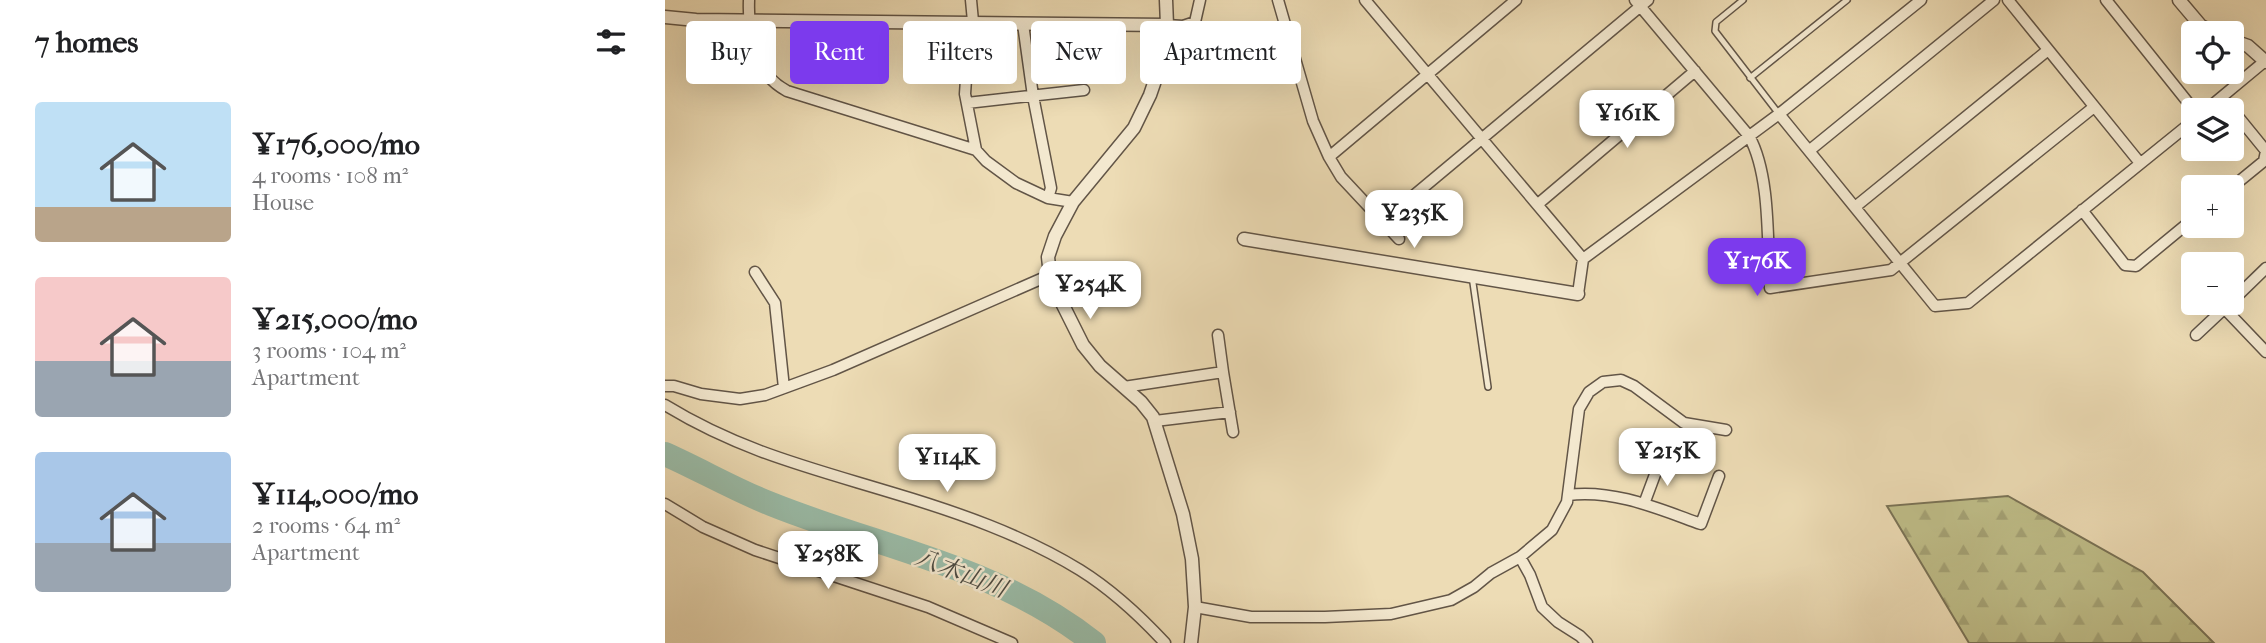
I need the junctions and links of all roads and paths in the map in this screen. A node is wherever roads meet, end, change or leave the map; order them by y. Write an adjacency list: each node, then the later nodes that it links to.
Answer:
1 (749, 0): 17 (street)
2 (971, 0): 18 (street)
3 (1166, 0): 19 (street)
4 (1200, 0): 20 (street)
5 (1278, 0): 46 (street)
6 (1365, 0): 30 (street)
7 (1516, 0): 30 (street)
8 (1743, 0): 31 (lane)
9 (1847, 0): 31 (lane)
10 (1921, 0): 40 (street)
11 (1994, 0): 45 (street)
12 (2008, 0): 27 (street)
13 (2106, 0): 37 (street)
14 (2179, 0): 21 (street)
15 (1641, 2): 29 (street); 43 (street)
16 (665, 16): 17 (street)
17 (748, 20): 22 (street); 44 (street)
18 (974, 21)
19 (1167, 21)
20 (1195, 21)
21 (2197, 21)
22 (903, 22)
23 (1017, 24): 24 (street)
24 (1023, 24): 25 (street); 35 (street)
25 (1140, 25)
26 (2244, 45): 28 (street)
27 (2048, 50): 39 (street); 52 (street)
28 (2266, 62): 36 (street)
29 (1695, 71): 42 (street); 51 (street)
30 (1427, 74): 43 (street); 46 (street)
31 (1749, 78): 40 (lane)
32 (966, 84): 38 (street)
33 (1154, 84): 50 (street)
34 (1084, 90): 35 (street)
35 (1033, 96): 38 (street); 49 (street)
36 (2222, 97): 48 (street)
37 (2184, 98)
38 (967, 103): 44 (street)
39 (2094, 107): 47 (street); 59 (street)
40 (1779, 114): 42 (street); 45 (street)
41 (2181, 131): 47 (street)
42 (1749, 136): 58 (street); 59 (street)
43 (1481, 140): 51 (street); 54 (street)
44 (976, 150): 49 (street)
45 (1810, 150): 52 (street)
46 (1329, 157): 54 (street)
47 (2140, 163): 53 (street)
48 (2244, 178)
49 (1048, 198): 50 (street)
50 (1073, 202): 62 (street)
51 (1538, 204): 58 (street)
52 (1855, 207): 59 (street)
53 (2082, 210): 55 (street); 59 (street)
54 (1382, 222): 57 (street)
55 (2181, 229)
56 (1244, 239): 63 (street)
57 (1399, 239)
58 (1583, 259): 65 (street)
59 (1900, 264)
60 (2266, 268): 64 (street)
61 (755, 272): 75 (street)
62 (1051, 275): 73 (street); 75 (street)
63 (1472, 276): 65 (street); 74 (lane)
64 (2244, 289)
65 (1578, 294)
66 (2217, 315): 69 (street)
67 (2237, 315): 70 (street)
68 (1218, 335): 71 (street)
69 (2196, 335)
70 (2266, 352)
71 (1223, 372): 73 (street); 77 (street)
72 (665, 386): 75 (street)
73 (1124, 387): 78 (street)
74 (1488, 387)
75 (785, 388)
76 (665, 405): 89 (street)
77 (1230, 412): 78 (street); 80 (street)
78 (1155, 421): 87 (street)
79 (1725, 430): 83 (street)
80 (1233, 432)
81 (1660, 461): 85 (street)
82 (1719, 476): 85 (street)
83 (1569, 495): 85 (street); 86 (street)
84 (665, 504): 88 (street)
85 (1644, 504)
86 (1520, 557): 87 (street); 91 (street)
87 (1195, 607): 90 (street)
88 (1011, 643)
89 (1165, 643)
90 (1191, 643)
91 (1587, 643)

